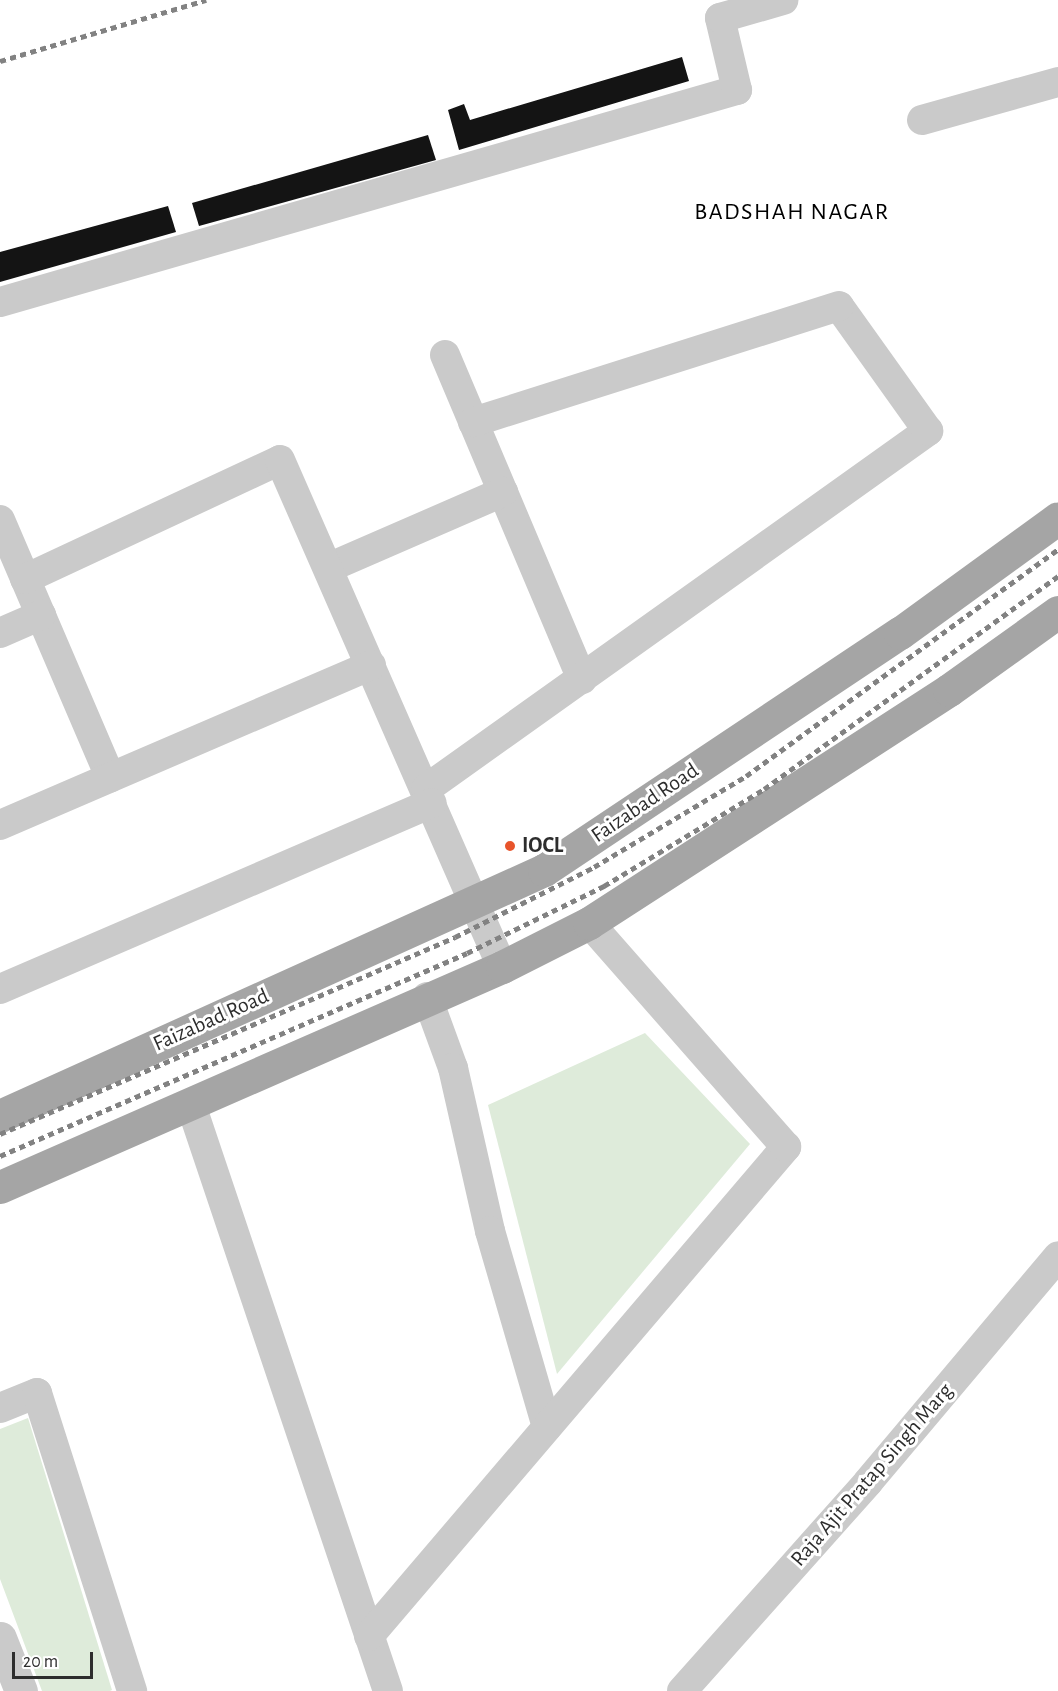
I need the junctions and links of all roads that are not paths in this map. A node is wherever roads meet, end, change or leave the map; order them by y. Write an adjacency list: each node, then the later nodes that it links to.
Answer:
1 (783, 0): 4 (street)
2 (1058, 82): 3 (street)
3 (921, 120)
4 (0, 302)
5 (445, 355): 6 (street)
6 (473, 422): 7 (street); 16 (street)
7 (503, 492): 10 (street); 16 (street)
8 (1058, 518): 20 (main road, Faizabad Road)
9 (0, 520): 11 (street)
10 (328, 567): 11 (street); 15 (street)
11 (25, 579): 13 (street)
12 (1058, 612): 21 (main road)
13 (41, 615): 14 (street); 17 (street)
14 (0, 633)
15 (371, 665): 17 (street); 18 (street)
16 (582, 679): 18 (street)
17 (110, 777): 19 (street)
18 (429, 796): 20 (street); 23 (street)
19 (0, 825)
20 (475, 902): 22 (street); 26 (main road, Faizabad Road)
21 (589, 923): 22 (main road); 30 (street)
22 (502, 967): 24 (main road)
23 (0, 989)
24 (427, 997): 25 (main road); 30 (street)
25 (191, 1105): 27 (main road); 31 (street)
26 (0, 1116)
27 (0, 1187)
28 (1058, 1256): 36 (street, Raja Ajit Pratap Singh Marg)
29 (0, 1408): 34 (street)
30 (547, 1428): 31 (street)
31 (369, 1636): 35 (street)
32 (0, 1638): 33 (street)
33 (21, 1691)
34 (132, 1691)
35 (388, 1691)
36 (682, 1691)

